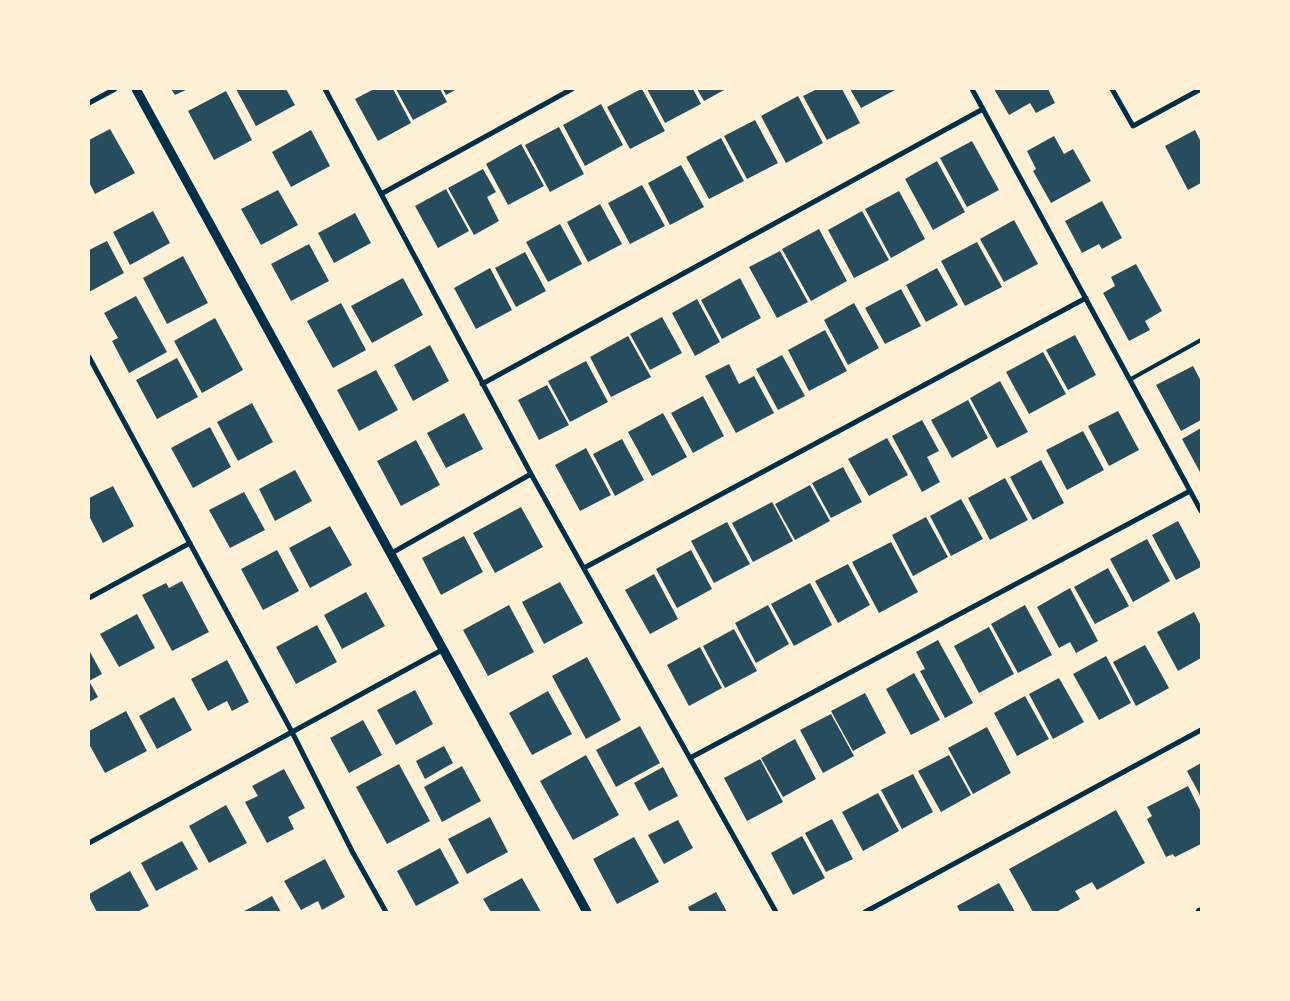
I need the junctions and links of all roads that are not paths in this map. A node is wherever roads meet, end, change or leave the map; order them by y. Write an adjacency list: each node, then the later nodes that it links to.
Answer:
1 (115, 89): 8 (street)
2 (136, 89): 20 (street)
3 (325, 89): 10 (street)
4 (572, 89): 10 (street)
5 (972, 89): 9 (street)
6 (1112, 89): 7 (street)
7 (1201, 89)
8 (89, 103)
9 (983, 109): 11 (street); 15 (street)
10 (381, 194): 15 (street)
11 (1086, 298): 14 (street); 21 (street)
12 (1201, 340): 14 (lane)
13 (89, 357): 19 (street)
14 (1131, 379): 17 (street)
15 (482, 384): 16 (street)
16 (531, 474): 20 (street); 21 (street)
17 (1190, 491): 18 (street); 26 (street)
18 (1201, 512)
19 (190, 543): 22 (street); 25 (street)
20 (390, 554): 23 (street)
21 (584, 568): 26 (street)
22 (89, 598)
23 (442, 650): 25 (street); 29 (street)
24 (1201, 730): 31 (street)
25 (292, 732): 27 (street); 28 (street)
26 (690, 758): 30 (street)
27 (89, 843)
28 (386, 912)
29 (587, 912)
30 (776, 912)
31 (865, 912)

